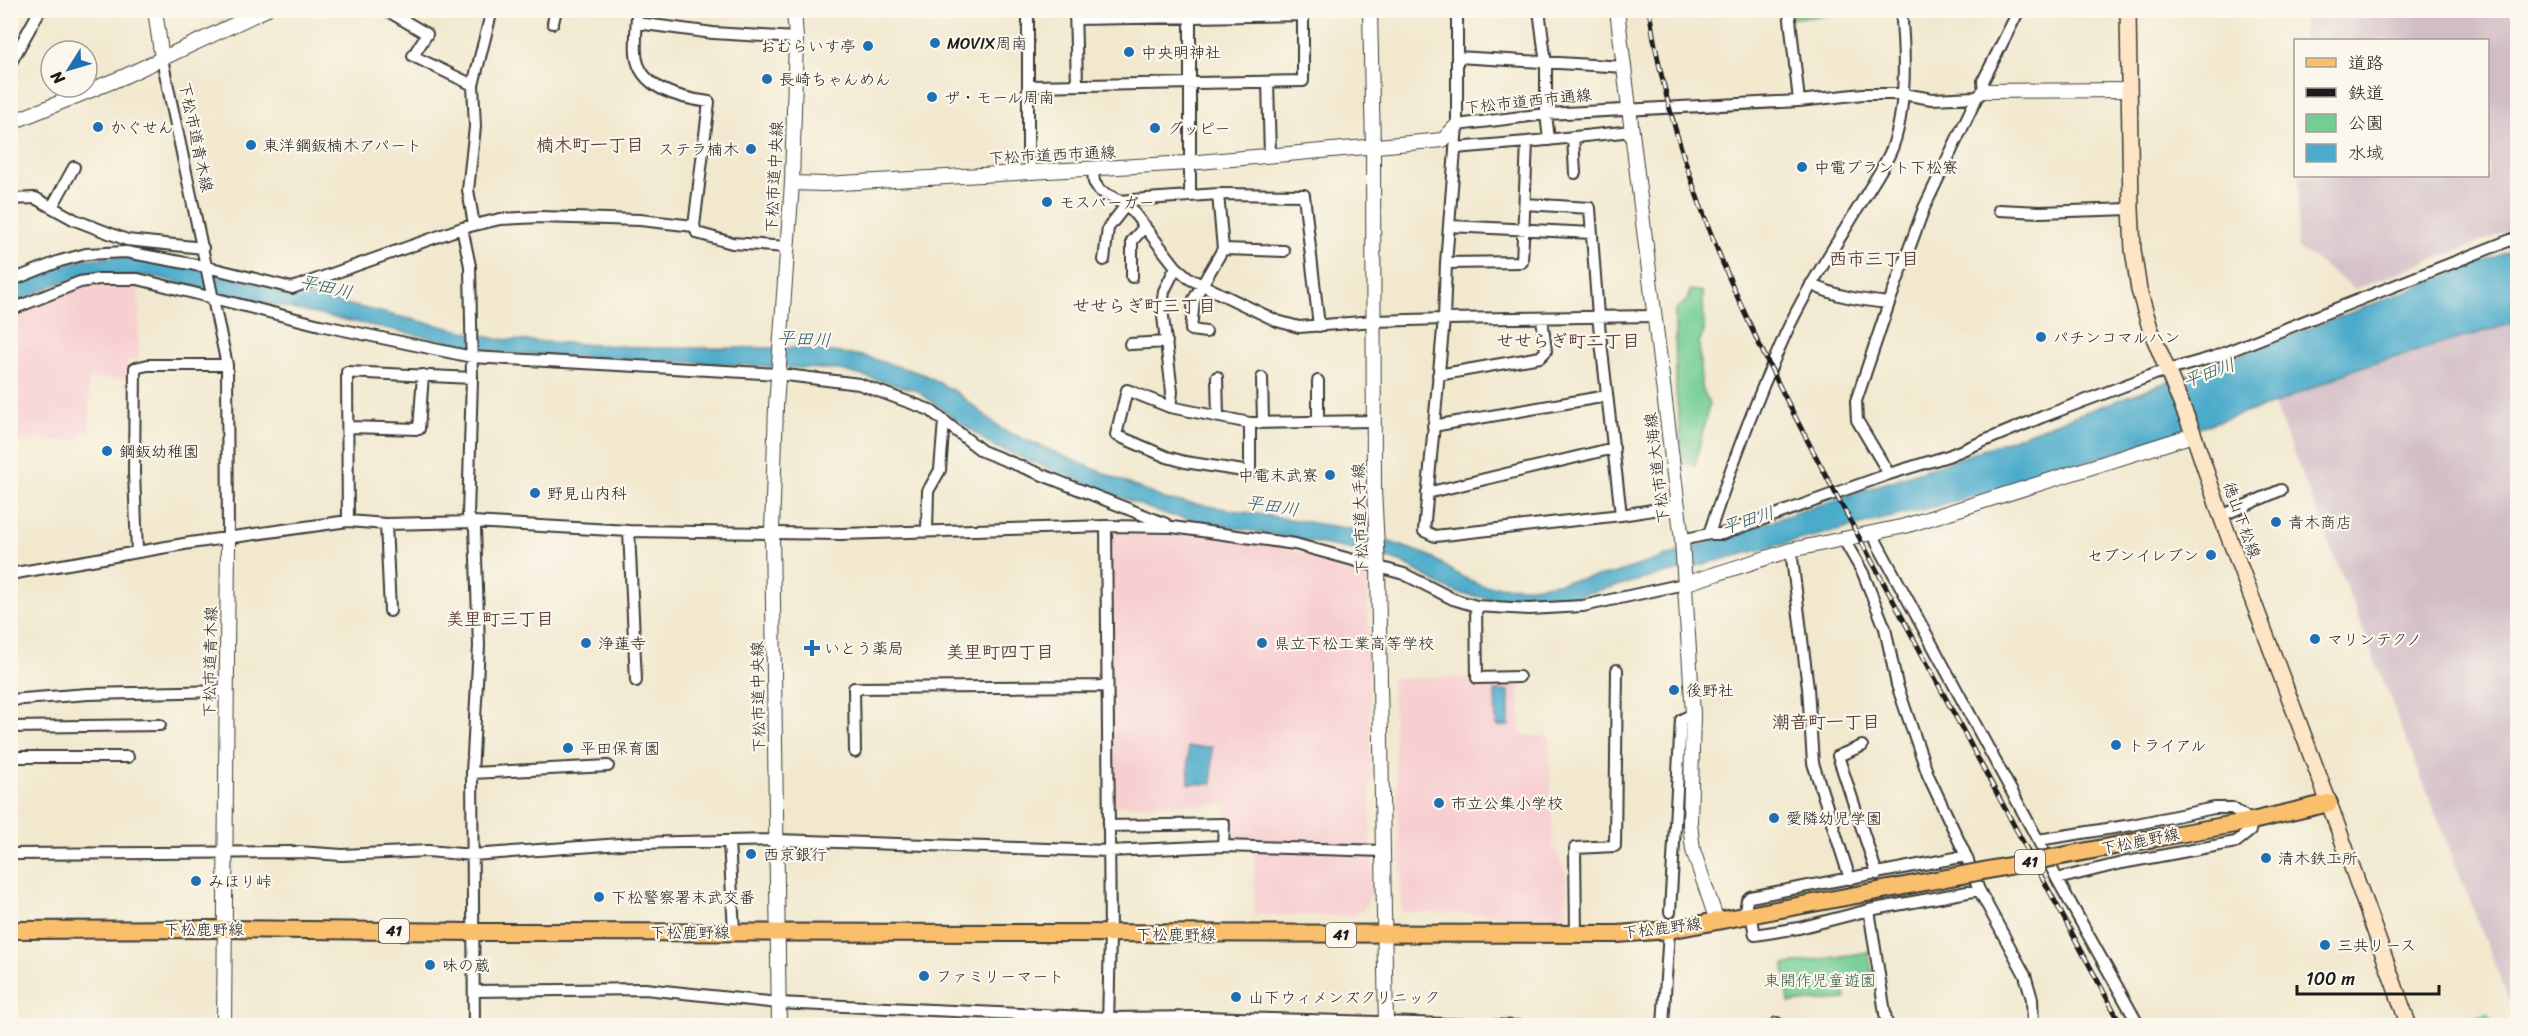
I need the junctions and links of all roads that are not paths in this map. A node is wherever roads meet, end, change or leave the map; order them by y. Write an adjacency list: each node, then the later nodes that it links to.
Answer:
1 (40, 10): 29 (street)
2 (155, 10): 27 (street, 下松市道青木線)
3 (265, 10): 27 (street)
4 (386, 10): 34 (street)
5 (492, 10): 34 (street)
6 (556, 10): 23 (street)
7 (637, 10): 24 (street)
8 (794, 10): 25 (street, 下松市道中央線)
9 (1028, 10): 35 (street)
10 (1370, 10): 48 (street, 下松市道大手線)
11 (1457, 10): 26 (street)
12 (1539, 10): 28 (street)
13 (1617, 10): 30 (street, 下松市道大海線)
14 (1789, 10): 39 (street)
15 (1901, 10): 37 (street)
16 (2019, 10): 38 (street)
17 (2128, 10): 36 (main road, 徳山下松線)
18 (1248, 13): 19 (street); 21 (street)
19 (1303, 13): 32 (street)
20 (1133, 14): 21 (street); 22 (street)
21 (1190, 14): 31 (street)
22 (1075, 15): 33 (street)
23 (553, 23)
24 (637, 24): 25 (street); 66 (street)
25 (796, 38): 56 (street, 下松市道中央線)
26 (1456, 57): 28 (street); 43 (street)
27 (162, 59): 42 (street); 74 (street, 下松市道青木線)
28 (1546, 63): 30 (street); 41 (street)
29 (10, 64)
30 (1625, 68): 40 (street, 下松市道大海線)
31 (1189, 82): 32 (street); 33 (street); 51 (street)
32 (1268, 82): 50 (street)
33 (1077, 84): 35 (street)
34 (473, 85): 65 (street)
35 (1029, 86): 54 (street)
36 (2129, 90): 38 (street, 下松市道西市通線); 63 (main road, 徳山下松線)
37 (1903, 94): 38 (street, 下松市道西市通線); 39 (street, 下松市道西市通線); 83 (street)
38 (1980, 94): 86 (street)
39 (1799, 101): 40 (street, 下松市道西市通線)
40 (1629, 109): 41 (street, 下松市道西市通線); 44 (street, 下松市道大海線)
41 (1546, 114): 43 (street, 下松市道西市通線); 46 (street)
42 (10, 123)
43 (1457, 125): 48 (street, 下松市道西市通線); 49 (street)
44 (1632, 131): 45 (street); 89 (street, 下松市道大海線)
45 (1573, 137): 46 (street); 55 (street)
46 (1549, 140): 47 (street)
47 (1527, 142): 49 (street); 61 (street)
48 (1373, 148): 50 (street, 下松市道西市通線); 92 (street, 下松市道大手線)
49 (1455, 148): 68 (street)
50 (1270, 156): 51 (street, 下松市道西市通線)
51 (1188, 163): 53 (street, 下松市道西市通線); 58 (street)
52 (74, 166): 62 (street)
53 (1093, 170): 54 (street, 下松市道西市通線); 60 (street)
54 (1031, 173): 56 (street, 下松市道西市通線)
55 (1575, 173)
56 (792, 183): 73 (street, 下松市道中央線)
57 (1218, 194): 58 (street); 75 (street); 93 (street)
58 (1190, 195): 60 (street)
59 (10, 199): 62 (street)
60 (1122, 202): 67 (street); 77 (street)
61 (1525, 204): 70 (street); 71 (street)
62 (52, 207): 74 (street)
63 (2131, 209): 64 (street); 100 (main road, 徳山下松線)
64 (1999, 210)
65 (474, 225): 66 (street); 69 (street)
66 (694, 226): 73 (street)
67 (1145, 226): 79 (street); 81 (street)
68 (1449, 226): 70 (street); 78 (street)
69 (462, 228): 80 (street); 97 (street)
70 (1524, 229): 71 (street); 78 (street)
71 (1592, 233): 88 (street)
72 (2517, 237): 100 (street)
73 (787, 247): 99 (street, 下松市道中央線)
74 (203, 248): 80 (street, 下松市道青木線)
75 (1223, 249): 76 (street); 84 (street)
76 (1284, 251)
77 (1104, 260)
78 (1446, 263): 91 (street)
79 (1176, 267): 84 (street); 95 (street)
80 (207, 268): 82 (street); 85 (street, 下松市道青木線)
81 (1132, 277)
82 (10, 281)
83 (1811, 284): 86 (street); 134 (street)
84 (1202, 285): 93 (street); 94 (street)
85 (214, 298): 87 (street); 97 (street); 98 (street, 下松市道青木線)
86 (1889, 303): 119 (street)
87 (10, 310)
88 (1598, 316): 89 (street); 90 (street); 107 (street)
89 (1655, 316): 122 (street, 下松市道大海線)
90 (1542, 318): 91 (street); 102 (street)
91 (1444, 319): 92 (street); 102 (street)
92 (1374, 321): 93 (street); 111 (street, 下松市道大手線)
93 (1319, 326)
94 (1206, 332)
95 (1167, 342): 96 (street); 108 (street)
96 (1130, 344)
97 (472, 355): 99 (street); 104 (street)
98 (227, 365): 135 (street, 下松市道青木線); 139 (street)
99 (778, 371): 110 (street); 132 (street, 下松市道中央線)
100 (2169, 373): 117 (main road, 徳山下松線); 119 (street)
101 (423, 375): 104 (street); 116 (street); 116 (street)
102 (1438, 375): 115 (street)
103 (1217, 377): 109 (street)
104 (472, 378): 126 (street)
105 (1262, 378): 112 (street)
106 (1318, 381): 113 (street)
107 (1607, 396): 115 (street); 118 (street)
108 (1170, 407): 109 (street); 114 (street)
109 (1218, 416): 114 (street)
110 (944, 421): 129 (street); 131 (street)
111 (1373, 421): 113 (street); 140 (street, 下松市道大手線)
112 (1263, 422): 113 (street); 114 (street)
113 (1318, 422)
114 (1250, 423)
115 (1433, 426): 121 (street)
116 (348, 427): 125 (street)
117 (2192, 433): 124 (main road, 徳山下松線); 133 (street)
118 (1614, 448): 121 (street); 123 (street)
119 (1889, 474): 134 (street)
120 (2282, 490): 124 (street)
121 (1427, 493): 123 (street)
122 (1678, 506): 123 (street); 137 (street, 下松市道大海線)
123 (1621, 515)
124 (2221, 516): 160 (main road, 徳山下松線)
125 (348, 521): 127 (street); 135 (street)
126 (472, 522): 127 (street); 130 (street); 159 (street)
127 (386, 524): 144 (street)
128 (1106, 526): 129 (street); 131 (street); 148 (street)
129 (1172, 527): 140 (street)
130 (629, 531): 132 (street); 147 (street)
131 (927, 531): 132 (street)
132 (772, 532): 165 (street, 下松市道中央線)
133 (1873, 533): 136 (street); 166 (street)
134 (1709, 534): 137 (street)
135 (228, 538): 139 (street); 149 (street, 下松市道青木線)
136 (1843, 538): 138 (street); 174 (street)
137 (1682, 540): 142 (street, 下松市道大海線)
138 (1791, 550): 142 (street); 176 (street)
139 (137, 552): 141 (street)
140 (1378, 562): 143 (street); 170 (street, 下松市道大手線)
141 (10, 574)
142 (1684, 579): 143 (street); 151 (street, 下松市道大海線)
143 (1476, 606): 146 (street)
144 (390, 611)
145 (1617, 670): 191 (street)
146 (1519, 677)
147 (636, 681)
148 (1107, 686): 155 (street); 162 (street)
149 (227, 691): 150 (street); 171 (street, 下松市道青木線)
150 (10, 700)
151 (1693, 714): 163 (street); 164 (street, 下松市道大海線)
152 (160, 724): 153 (street)
153 (10, 727)
154 (1863, 746): 175 (street)
155 (855, 752)
156 (10, 757): 157 (street)
157 (128, 757)
158 (609, 766): 159 (street)
159 (472, 772): 173 (street)
160 (2330, 803): 161 (main road, 下松鹿野線 / 41); 209 (main road, 徳山下松線)
161 (2252, 820): 166 (street); 177 (street); 181 (main road, 下松鹿野線 / 41, bridge)
162 (1108, 826): 168 (street); 169 (street)
163 (1674, 838): 164 (street); 180 (street)
164 (1692, 838): 182 (street, 下松市道大海線)
165 (777, 840): 167 (street); 169 (street); 188 (street, 下松市道中央線)
166 (2038, 840): 177 (street)
167 (729, 841): 173 (street); 187 (street)
168 (1223, 846): 169 (street); 170 (street)
169 (1109, 851): 189 (street)
170 (1384, 851): 190 (street, 下松市道大手線)
171 (225, 853): 172 (street); 173 (street); 183 (street, 下松市道青木線)
172 (10, 854)
173 (472, 855): 186 (street)
174 (1966, 856): 175 (street); 178 (street)
175 (1877, 874): 176 (street)
176 (1850, 879): 181 (street)
177 (2057, 879): 208 (street)
178 (1979, 890): 179 (street); 207 (street)
179 (1869, 909): 181 (street); 206 (street)
180 (1670, 912)
181 (1747, 915): 182 (main road, 下松鹿野線 / 41)
182 (1717, 921): 185 (main road, 下松鹿野線 / 41)
183 (225, 929): 184 (main road, 下松鹿野線 / 41); 186 (main road, 下松鹿野線 / 41); 200 (street, 下松市道青木線)
184 (10, 930)
185 (1669, 930): 191 (main road, 下松鹿野線 / 41); 205 (street)
186 (472, 932): 187 (main road, 下松鹿野線 / 41); 192 (street)
187 (734, 932): 188 (main road, 下松鹿野線 / 41)
188 (778, 932): 189 (main road, 下松鹿野線 / 41); 193 (street, 下松市道中央線)
189 (1110, 934): 190 (main road, 下松鹿野線 / 41); 196 (street)
190 (1386, 935): 191 (main road, 下松鹿野線 / 41); 197 (street, 下松市道大手線)
191 (1576, 935)
192 (474, 991): 193 (street); 201 (street)
193 (778, 1002): 194 (street); 202 (street, 下松市道中央線)
194 (1029, 1013): 195 (street); 203 (street)
195 (1062, 1020): 196 (street)
196 (1108, 1022): 197 (street)
197 (1386, 1024): 198 (street)
198 (1481, 1025): 199 (street)
199 (1507, 1025): 204 (street)
200 (224, 1026)
201 (474, 1026)
202 (779, 1026)
203 (1029, 1026)
204 (1519, 1026)
205 (1663, 1026)
206 (1887, 1026)
207 (2033, 1026)
208 (2139, 1026)
209 (2409, 1026)

